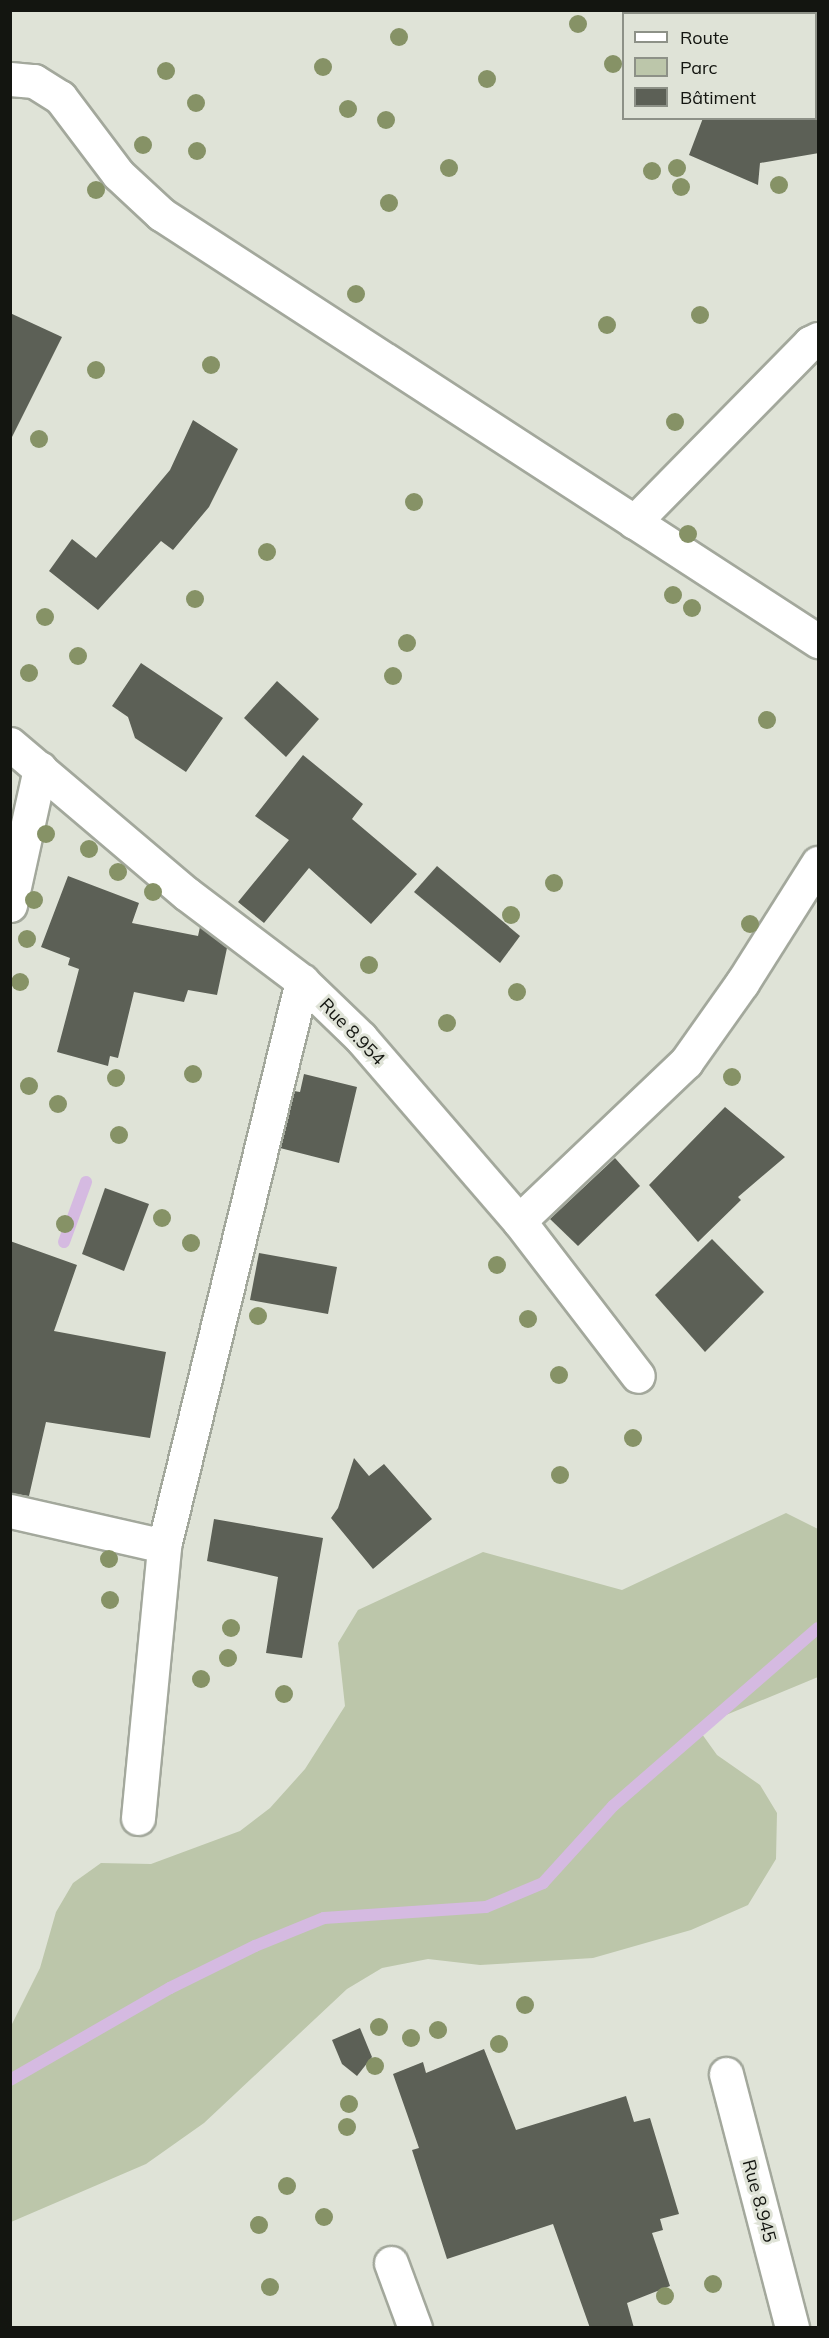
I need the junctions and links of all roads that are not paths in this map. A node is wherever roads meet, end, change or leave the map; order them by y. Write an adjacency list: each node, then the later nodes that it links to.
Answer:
1 (10, 79): 3 (street)
2 (819, 339): 3 (street)
3 (634, 522): 4 (street)
4 (819, 641)
5 (10, 744): 6 (street, Rue 8.954)
6 (40, 768): 8 (street); 9 (street, Rue 8.954)
7 (819, 863): 10 (street)
8 (10, 905)
9 (302, 981): 10 (street, Rue 8.954); 13 (street)
10 (519, 1221): 11 (street, Rue 8.954)
11 (638, 1376)
12 (10, 1511): 13 (street)
13 (164, 1546): 14 (street)
14 (138, 1818)
15 (726, 2074): 18 (street, Rue 8.945)
16 (391, 2263): 17 (street)
17 (415, 2328)
18 (792, 2328)

